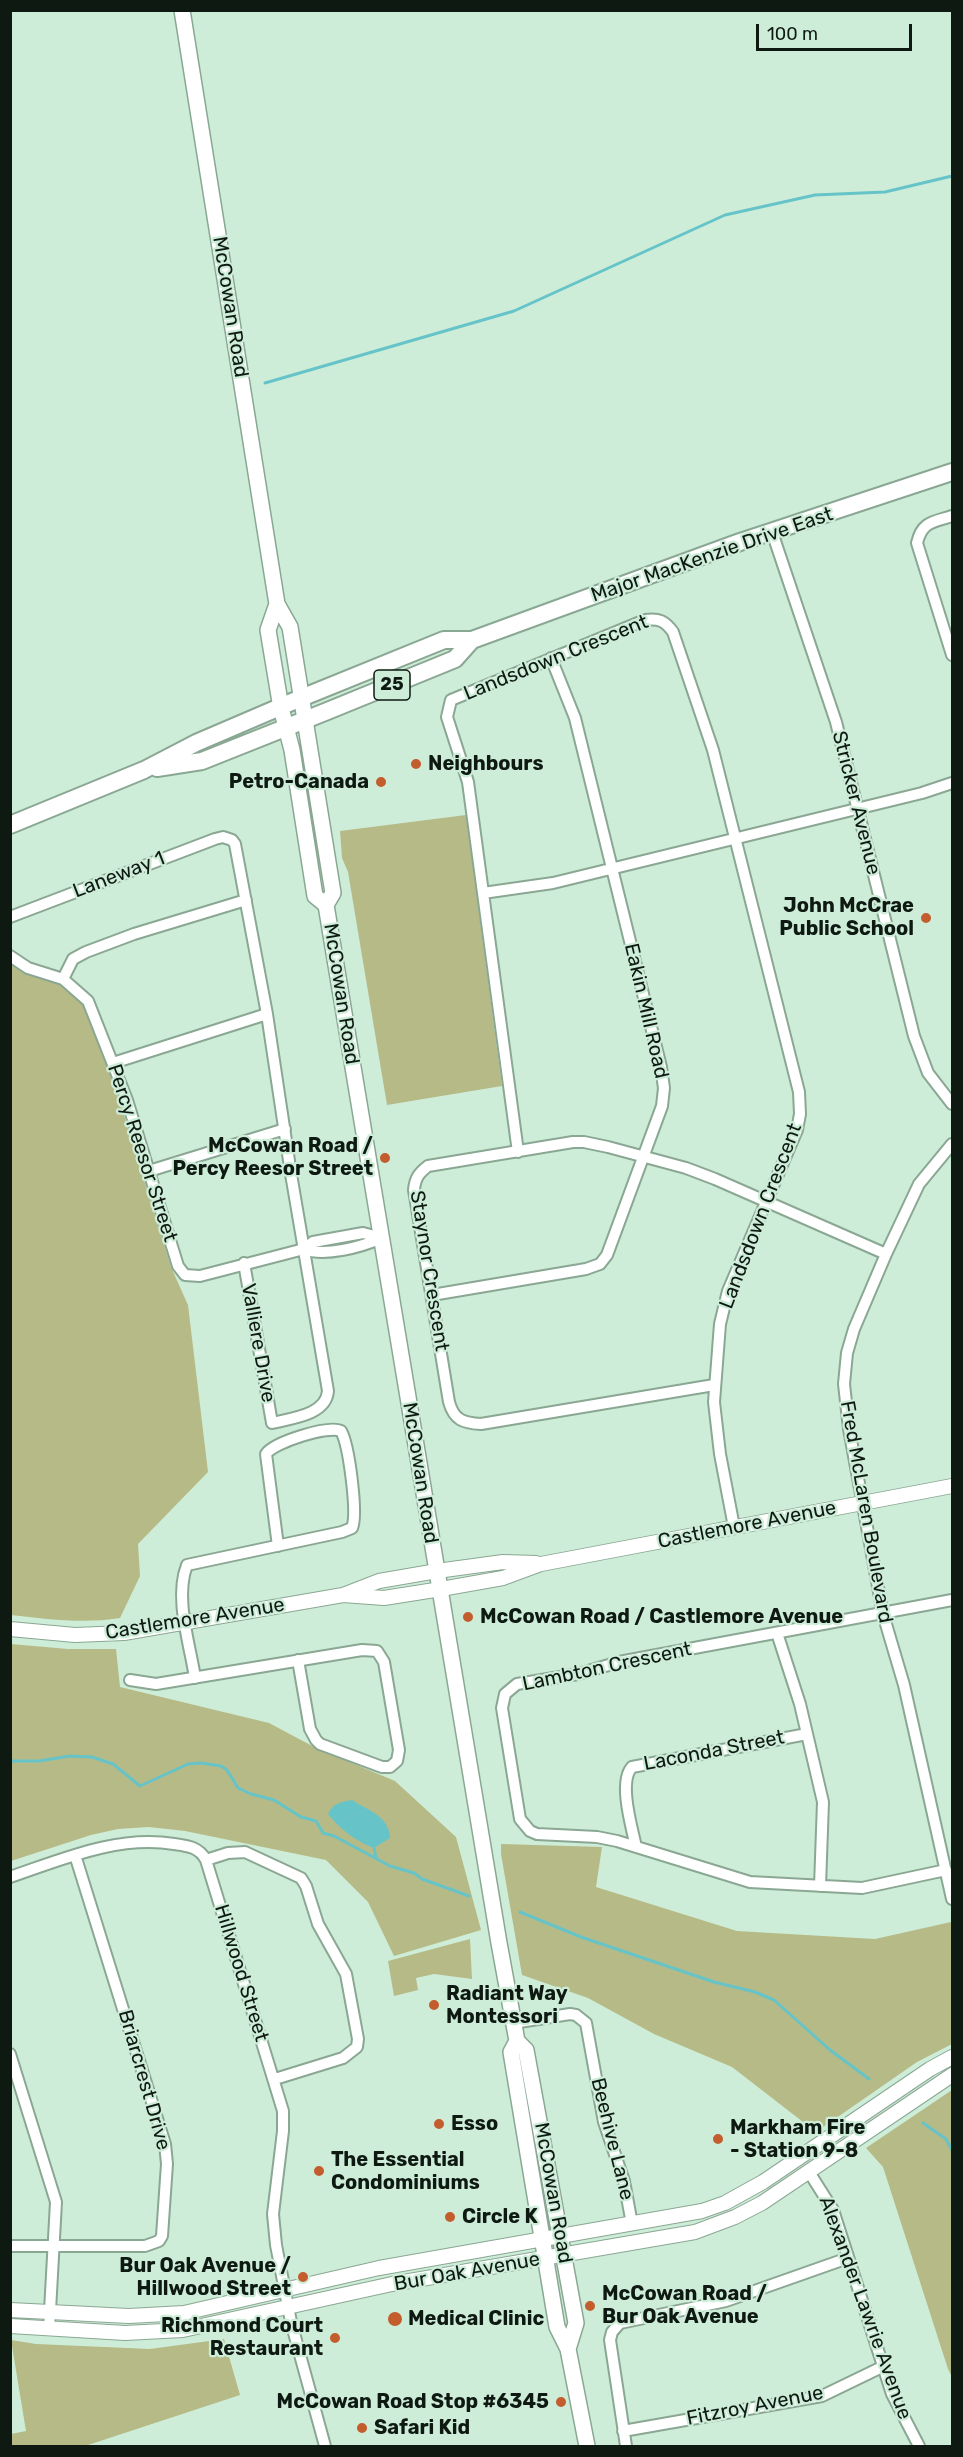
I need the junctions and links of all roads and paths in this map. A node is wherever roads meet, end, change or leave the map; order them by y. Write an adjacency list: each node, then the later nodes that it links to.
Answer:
1 (182, 10): 5 (main road, McCowan Road)
2 (952, 472): 4 (main road, Major MacKenzie Drive East / 25)
3 (952, 516): 7 (street)
4 (772, 532): 6 (main road, Major MacKenzie Drive East / 25); 15 (street, Stricker Avenue)
5 (277, 604): 9 (main road, McCowan Road); 10 (main road, McCowan Road)
6 (472, 640): 9 (main road, Major MacKenzie Drive East / 25); 11 (main road, Major MacKenzie Drive East / 25)
7 (952, 649)
8 (551, 658): 17 (street, Landsdown Crescent); 18 (street, Eakin Mill Road); 19 (street, Landsdown Crescent)
9 (301, 698): 10 (main road, Major MacKenzie Drive East / 25); 11 (main road, McCowan Road)
10 (281, 708): 12 (main road, McCowan Road); 13 (main road, Major MacKenzie Drive East / 25)
11 (305, 720): 12 (main road, Major MacKenzie Drive East / 25); 21 (main road, McCowan Road)
12 (285, 727): 13 (main road, Major MacKenzie Drive East / 25); 21 (main road, McCowan Road)
13 (144, 770): 16 (main road, Major MacKenzie Drive East / 25)
14 (952, 783): 15 (street)
15 (858, 808): 17 (street); 27 (street, Stricker Avenue)
16 (10, 825)
17 (736, 838): 18 (street); 33 (street, Landsdown Crescent)
18 (612, 869): 19 (street); 31 (street, Eakin Mill Road)
19 (483, 893): 30 (street, Landsdown Crescent)
20 (246, 900): 22 (street, Laneway 1); 24 (street); 25 (street)
21 (326, 905): 34 (main road, McCowan Road)
22 (10, 916)
23 (10, 956): 24 (street, Percy Reesor Street)
24 (63, 979): 26 (street, Percy Reesor Street)
25 (267, 1014): 26 (street); 28 (street)
26 (112, 1062): 32 (street, Percy Reesor Street)
27 (952, 1104)
28 (285, 1130): 32 (street); 35 (street)
29 (952, 1144): 36 (street, Fred McLaren Boulevard)
30 (518, 1152): 31 (street, Staynor Crescent); 38 (street, Staynor Crescent)
31 (643, 1157): 33 (street, Staynor Crescent); 38 (street, Eakin Mill Road)
32 (149, 1171): 37 (street, Percy Reesor Street)
33 (768, 1201): 36 (street, Staynor Crescent); 39 (street, Landsdown Crescent)
34 (382, 1238): 35 (street, Percy Reesor Street); 45 (main road, McCowan Road)
35 (304, 1249): 37 (street, Percy Reesor Street); 37 (street, Valliere Drive)
36 (886, 1254): 41 (street, Fred McLaren Boulevard)
37 (244, 1263)
38 (432, 1295): 39 (street, Staynor Crescent)
39 (714, 1385): 42 (street, Landsdown Crescent)
40 (952, 1486): 41 (street, Castlemore Avenue)
41 (863, 1503): 42 (street, Castlemore Avenue); 49 (street, Fred McLaren Boulevard)
42 (734, 1527): 44 (street, Castlemore Avenue)
43 (278, 1546): 43 (street); 50 (street)
44 (541, 1564): 45 (street, Castlemore Avenue); 46 (street, Castlemore Avenue)
45 (437, 1571): 46 (main road, McCowan Road); 47 (street, Castlemore Avenue)
46 (441, 1589): 47 (street, Castlemore Avenue); 64 (main road, McCowan Road)
47 (343, 1595): 50 (street, Castlemore Avenue)
48 (952, 1600): 49 (street, Lambton Crescent)
49 (883, 1614): 52 (street, Lambton Crescent); 60 (street, Fred McLaren Boulevard)
50 (186, 1623): 51 (street, Castlemore Avenue); 54 (street)
51 (10, 1629)
52 (777, 1633): 56 (street); 57 (street, Lambton Crescent)
53 (298, 1660): 53 (street); 54 (street)
54 (195, 1678): 55 (street)
55 (130, 1680)
56 (807, 1734): 57 (street, Laconda Street); 62 (street)
57 (636, 1847): 62 (street, Lambton Crescent)
58 (75, 1855): 59 (street); 61 (street); 75 (street, Briarcrest Drive)
59 (206, 1860): 69 (street, Hillwood Street); 69 (street)
60 (946, 1870): 62 (street, Lambton Crescent); 63 (street, Fred McLaren Boulevard)
61 (10, 1877)
62 (820, 1886)
63 (952, 1899)
64 (513, 2023): 65 (main road, McCowan Road); 71 (street, Beehive Lane)
65 (517, 2041): 72 (main road, McCowan Road); 73 (main road, McCowan Road)
66 (10, 2054): 75 (street)
67 (952, 2057): 71 (street, Bur Oak Avenue)
68 (952, 2075): 70 (street, Bur Oak Avenue)
69 (275, 2079): 79 (street, Hillwood Street)
70 (809, 2172): 76 (street, Bur Oak Avenue); 77 (street, Alexander Lawrie Avenue)
71 (632, 2224): 72 (street, Bur Oak Avenue)
72 (561, 2236): 73 (street, Bur Oak Avenue); 76 (main road, McCowan Road)
73 (543, 2240): 78 (main road, McCowan Road); 79 (street, Bur Oak Avenue)
74 (10, 2246): 75 (street)
75 (54, 2246): 82 (street)
76 (565, 2255): 78 (street, Bur Oak Avenue); 85 (main road, McCowan Road)
77 (848, 2258): 86 (street, Alexander Lawrie Avenue); 87 (street)
78 (546, 2259): 80 (street, Bur Oak Avenue); 85 (main road, McCowan Road)
79 (285, 2290): 80 (street, Hillwood Street); 82 (street, Bur Oak Avenue)
80 (288, 2306): 84 (street, Bur Oak Avenue); 88 (street, Hillwood Street)
81 (10, 2310): 82 (street, Bur Oak Avenue)
82 (50, 2312): 84 (street)
83 (10, 2326): 84 (street, Bur Oak Avenue)
84 (49, 2329)
85 (568, 2349): 89 (main road, McCowan Road)
86 (882, 2367): 87 (street, Fitzroy Avenue); 91 (street, Alexander Lawrie Avenue)
87 (623, 2431): 90 (street)
88 (325, 2446)
89 (587, 2446)
90 (626, 2446)
91 (919, 2446)

